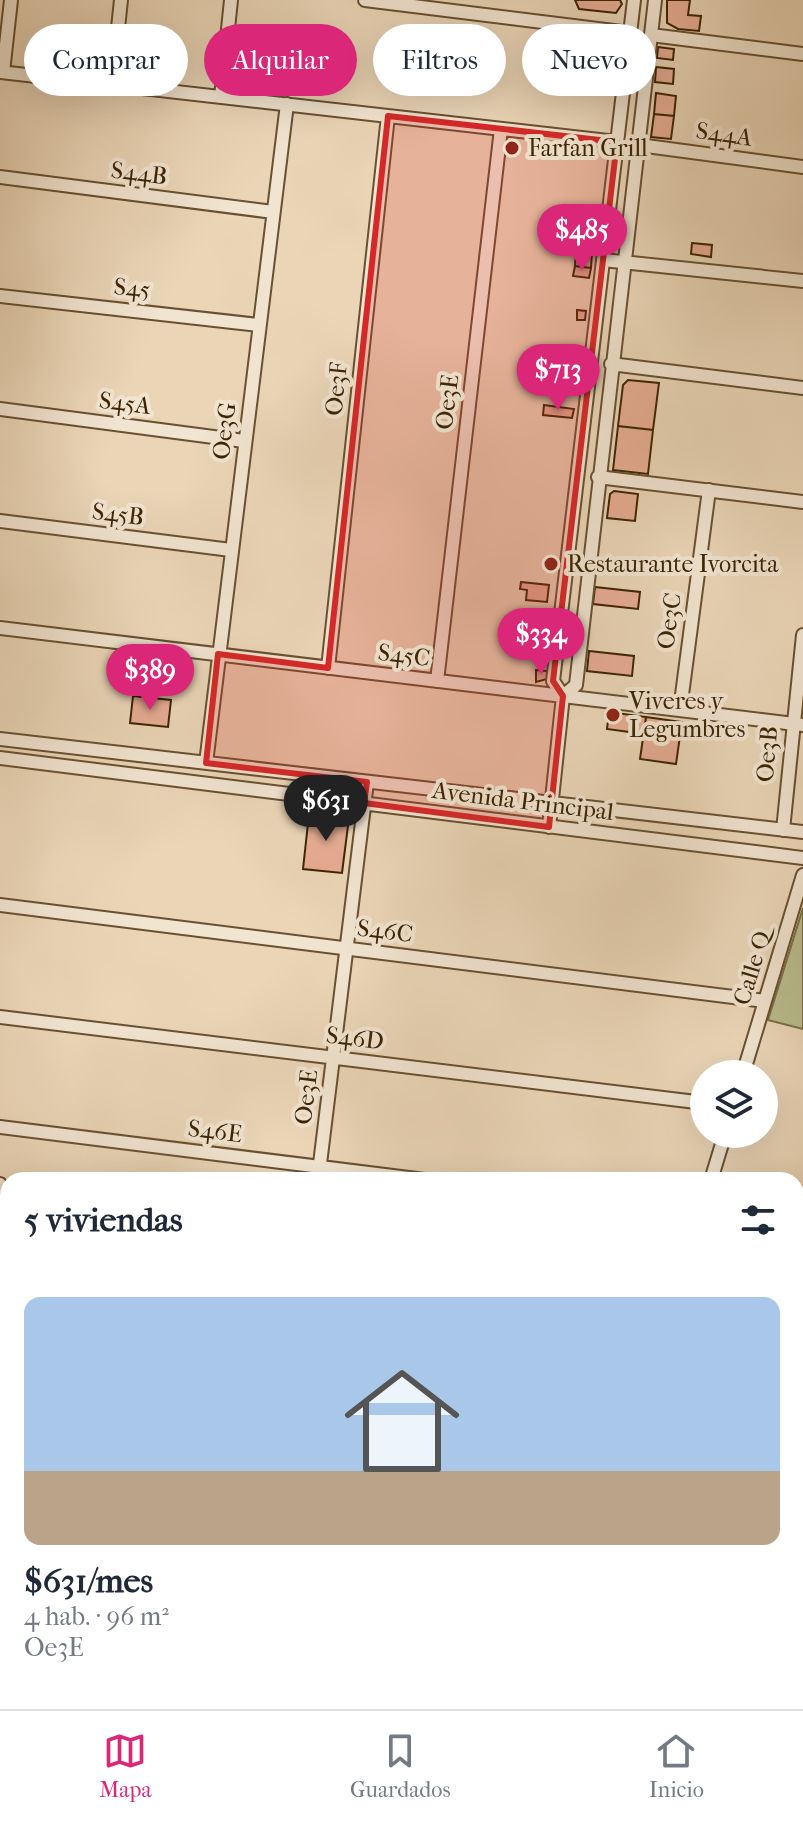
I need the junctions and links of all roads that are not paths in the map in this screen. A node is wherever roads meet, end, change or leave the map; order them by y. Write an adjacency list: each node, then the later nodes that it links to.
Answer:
1 (11, 0): 15 (street)
2 (121, 0): 9 (street)
3 (231, 0): 20 (street)
4 (365, 0): 8 (street)
5 (506, 0): 8 (street)
6 (634, 0): 11 (street)
7 (655, 0): 12 (street)
8 (504, 16): 10 (street)
9 (118, 24)
10 (563, 24)
11 (631, 24)
12 (652, 24)
13 (656, 36): 14 (street)
14 (803, 54)
15 (2, 72): 16 (street)
16 (24, 74)
17 (188, 93): 20 (street)
18 (622, 96): 24 (street)
19 (644, 96): 25 (street)
20 (221, 97): 21 (street)
21 (287, 104): 22 (street); 28 (street, Oe3G)
22 (388, 116): 23 (street); 46 (street, Oe3F)
23 (501, 129): 24 (street); 47 (street, Oe3E)
24 (617, 142): 29 (street)
25 (639, 145): 26 (street, S44A); 30 (street)
26 (803, 167)
27 (0, 177): 28 (street, S44B)
28 (273, 212): 33 (street, Oe3G)
29 (603, 260): 30 (street); 48 (street)
30 (625, 262): 31 (street); 34 (street)
31 (803, 281)
32 (0, 296): 33 (street, S45)
33 (259, 325): 37 (street, Oe3G)
34 (611, 364): 35 (street); 38 (street)
35 (803, 388)
36 (0, 409): 37 (street, S45A)
37 (244, 441): 42 (street, Oe3G)
38 (598, 477): 39 (street); 48 (street)
39 (709, 490): 40 (street); 49 (street, Oe3C)
40 (803, 502)
41 (0, 521): 42 (street, S45B)
42 (231, 550): 45 (street, Oe3G)
43 (0, 628): 45 (street, S45C)
44 (803, 635): 50 (street, Oe3B)
45 (218, 654): 46 (street, S45C); 53 (street, Oe3G)
46 (328, 668): 47 (street, S45C)
47 (437, 681): 48 (street, S45C)
48 (563, 696): 49 (street, S45C); 56 (street)
49 (680, 710): 50 (street, S45C)
50 (797, 724): 58 (street, Oe3B)
51 (0, 739): 53 (street, Avenida Principal)
52 (0, 758): 55 (street, Avenida Principal)
53 (206, 763): 54 (street, Avenida Principal)
54 (367, 782): 55 (street, Oe3E); 56 (street, Avenida Principal)
55 (364, 803): 57 (street, Avenida Principal); 63 (street, Oe3E)
56 (552, 805): 57 (street); 58 (street, Avenida Principal)
57 (549, 827): 60 (street, Avenida Principal)
58 (783, 830): 59 (street, Avenida Principal)
59 (803, 832)
60 (803, 858)
61 (803, 875): 64 (street, Calle Q)
62 (0, 905): 63 (street, S46C)
63 (346, 948): 64 (street, S46C); 66 (street, Oe3E)
64 (765, 1001): 67 (street, Calle Q)
65 (0, 1017): 66 (street, S46D)
66 (333, 1057): 68 (street, S46D); 72 (street, Oe3E)
67 (747, 1060)
68 (690, 1101)
69 (0, 1127): 71 (street, S46E)
70 (721, 1148): 73 (street)
71 (311, 1172)
72 (318, 1172)
73 (713, 1172)

